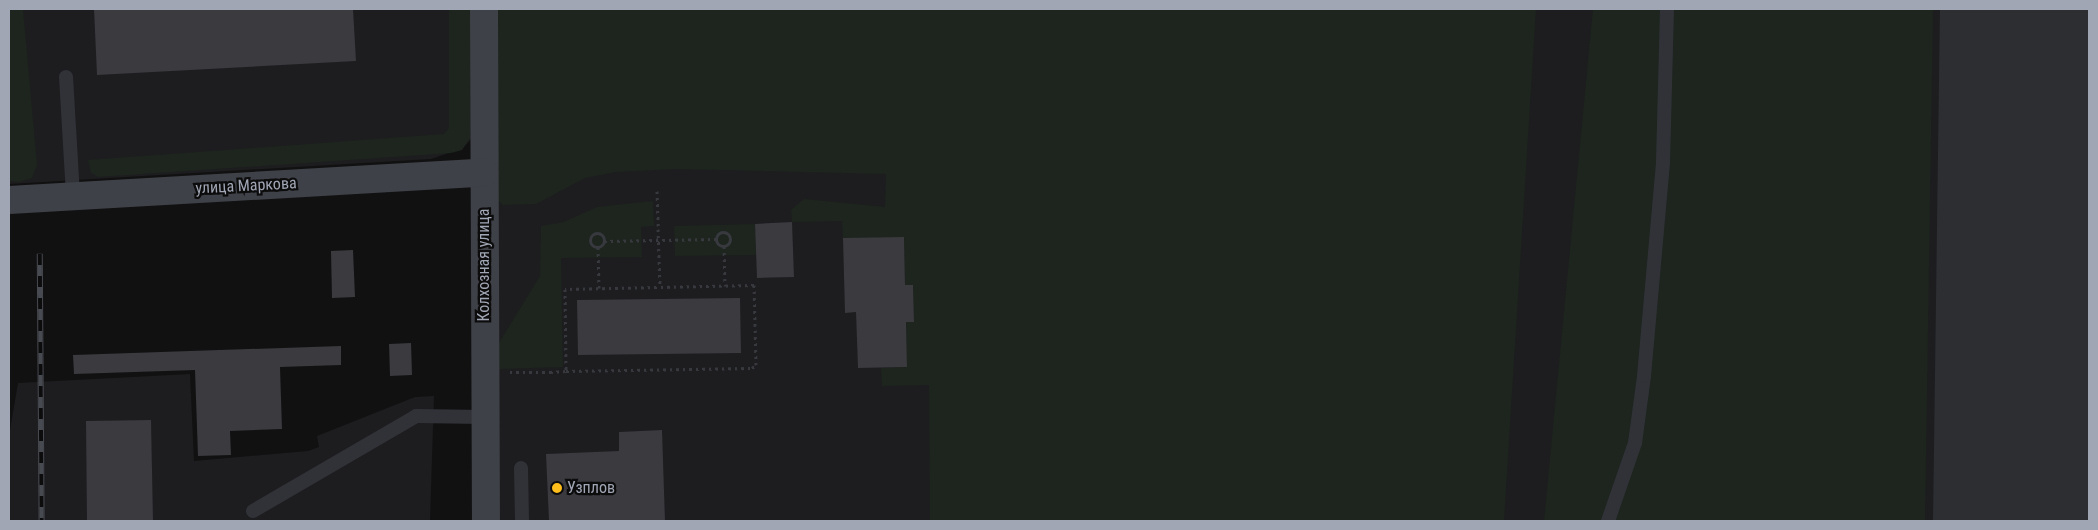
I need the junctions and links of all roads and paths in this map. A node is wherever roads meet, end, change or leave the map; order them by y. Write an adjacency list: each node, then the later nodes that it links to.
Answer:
1 (484, 9): 4 (street, Колхозная улица)
2 (1667, 9): 23 (lane)
3 (66, 77): 6 (lane)
4 (484, 173): 6 (street, улица Маркова); 18 (street, Колхозная улица)
5 (657, 191): 9 (path)
6 (73, 196): 7 (street, улица Маркова)
7 (9, 200)
8 (716, 239): 9 (path); 11 (path); 11 (path)
9 (658, 240): 10 (path); 14 (path)
10 (604, 241): 12 (path); 12 (path)
11 (724, 246): 13 (path)
12 (598, 247): 15 (path)
13 (725, 286): 14 (path); 17 (path)
14 (660, 287): 15 (path)
15 (599, 288): 17 (path)
16 (507, 372): 17 (path)
17 (566, 372)
18 (484, 417): 20 (lane); 21 (street, Колхозная улица)
19 (520, 468): 22 (lane)
20 (253, 511)
21 (486, 521)
22 (522, 521)
23 (1608, 521)

